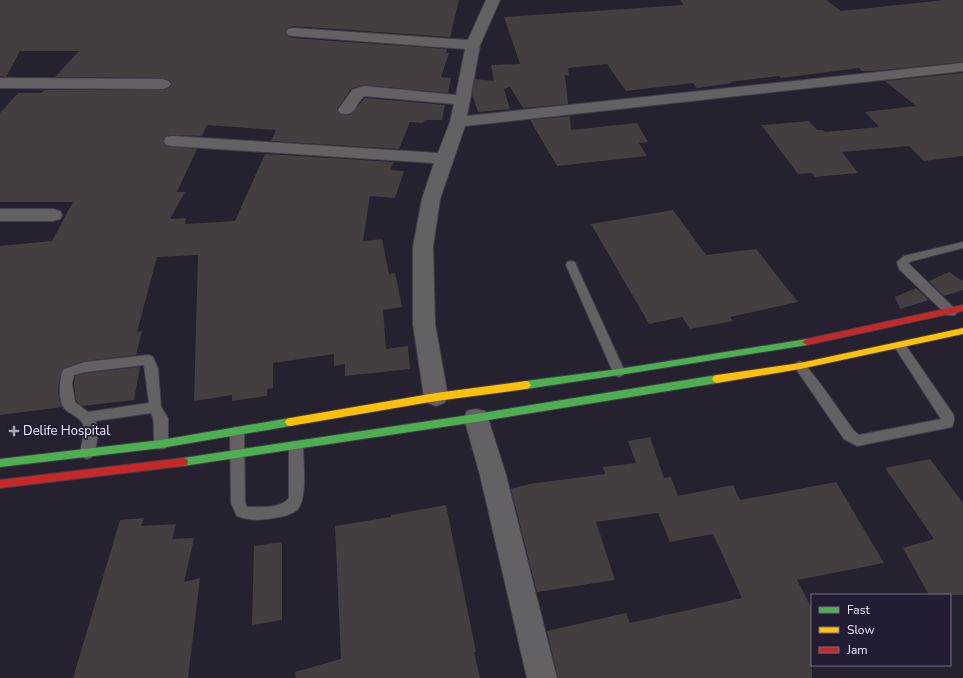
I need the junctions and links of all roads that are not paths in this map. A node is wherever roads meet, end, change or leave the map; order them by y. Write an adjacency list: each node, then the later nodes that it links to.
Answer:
1 (497, 0): 3 (street)
2 (293, 32): 3 (street)
3 (473, 45): 7 (street)
4 (963, 67): 9 (street)
5 (0, 83): 6 (street)
6 (163, 84)
7 (463, 100): 8 (street); 9 (street)
8 (346, 110)
9 (458, 122): 11 (street)
10 (172, 141): 11 (street)
11 (444, 159): 22 (street)
12 (0, 215): 13 (street)
13 (53, 215)
14 (963, 245): 17 (lane)
15 (571, 265): 21 (lane)
16 (963, 308): 17 (main road)
17 (951, 312): 21 (main road)
18 (963, 331): 19 (main road)
19 (900, 346): 20 (main road); 20 (lane)
20 (800, 366): 25 (main road)
21 (618, 372): 22 (main road)
22 (436, 397): 26 (main road)
23 (155, 408): 24 (lane); 24 (lane); 27 (lane)
24 (86, 417): 29 (lane)
25 (476, 418): 28 (main road); 33 (street)
26 (237, 432): 27 (main road); 30 (lane)
27 (161, 444): 29 (main road)
28 (296, 446): 30 (main road); 30 (lane)
29 (87, 453): 31 (main road)
30 (236, 454): 32 (main road)
31 (0, 463)
32 (0, 484)
33 (542, 678)

